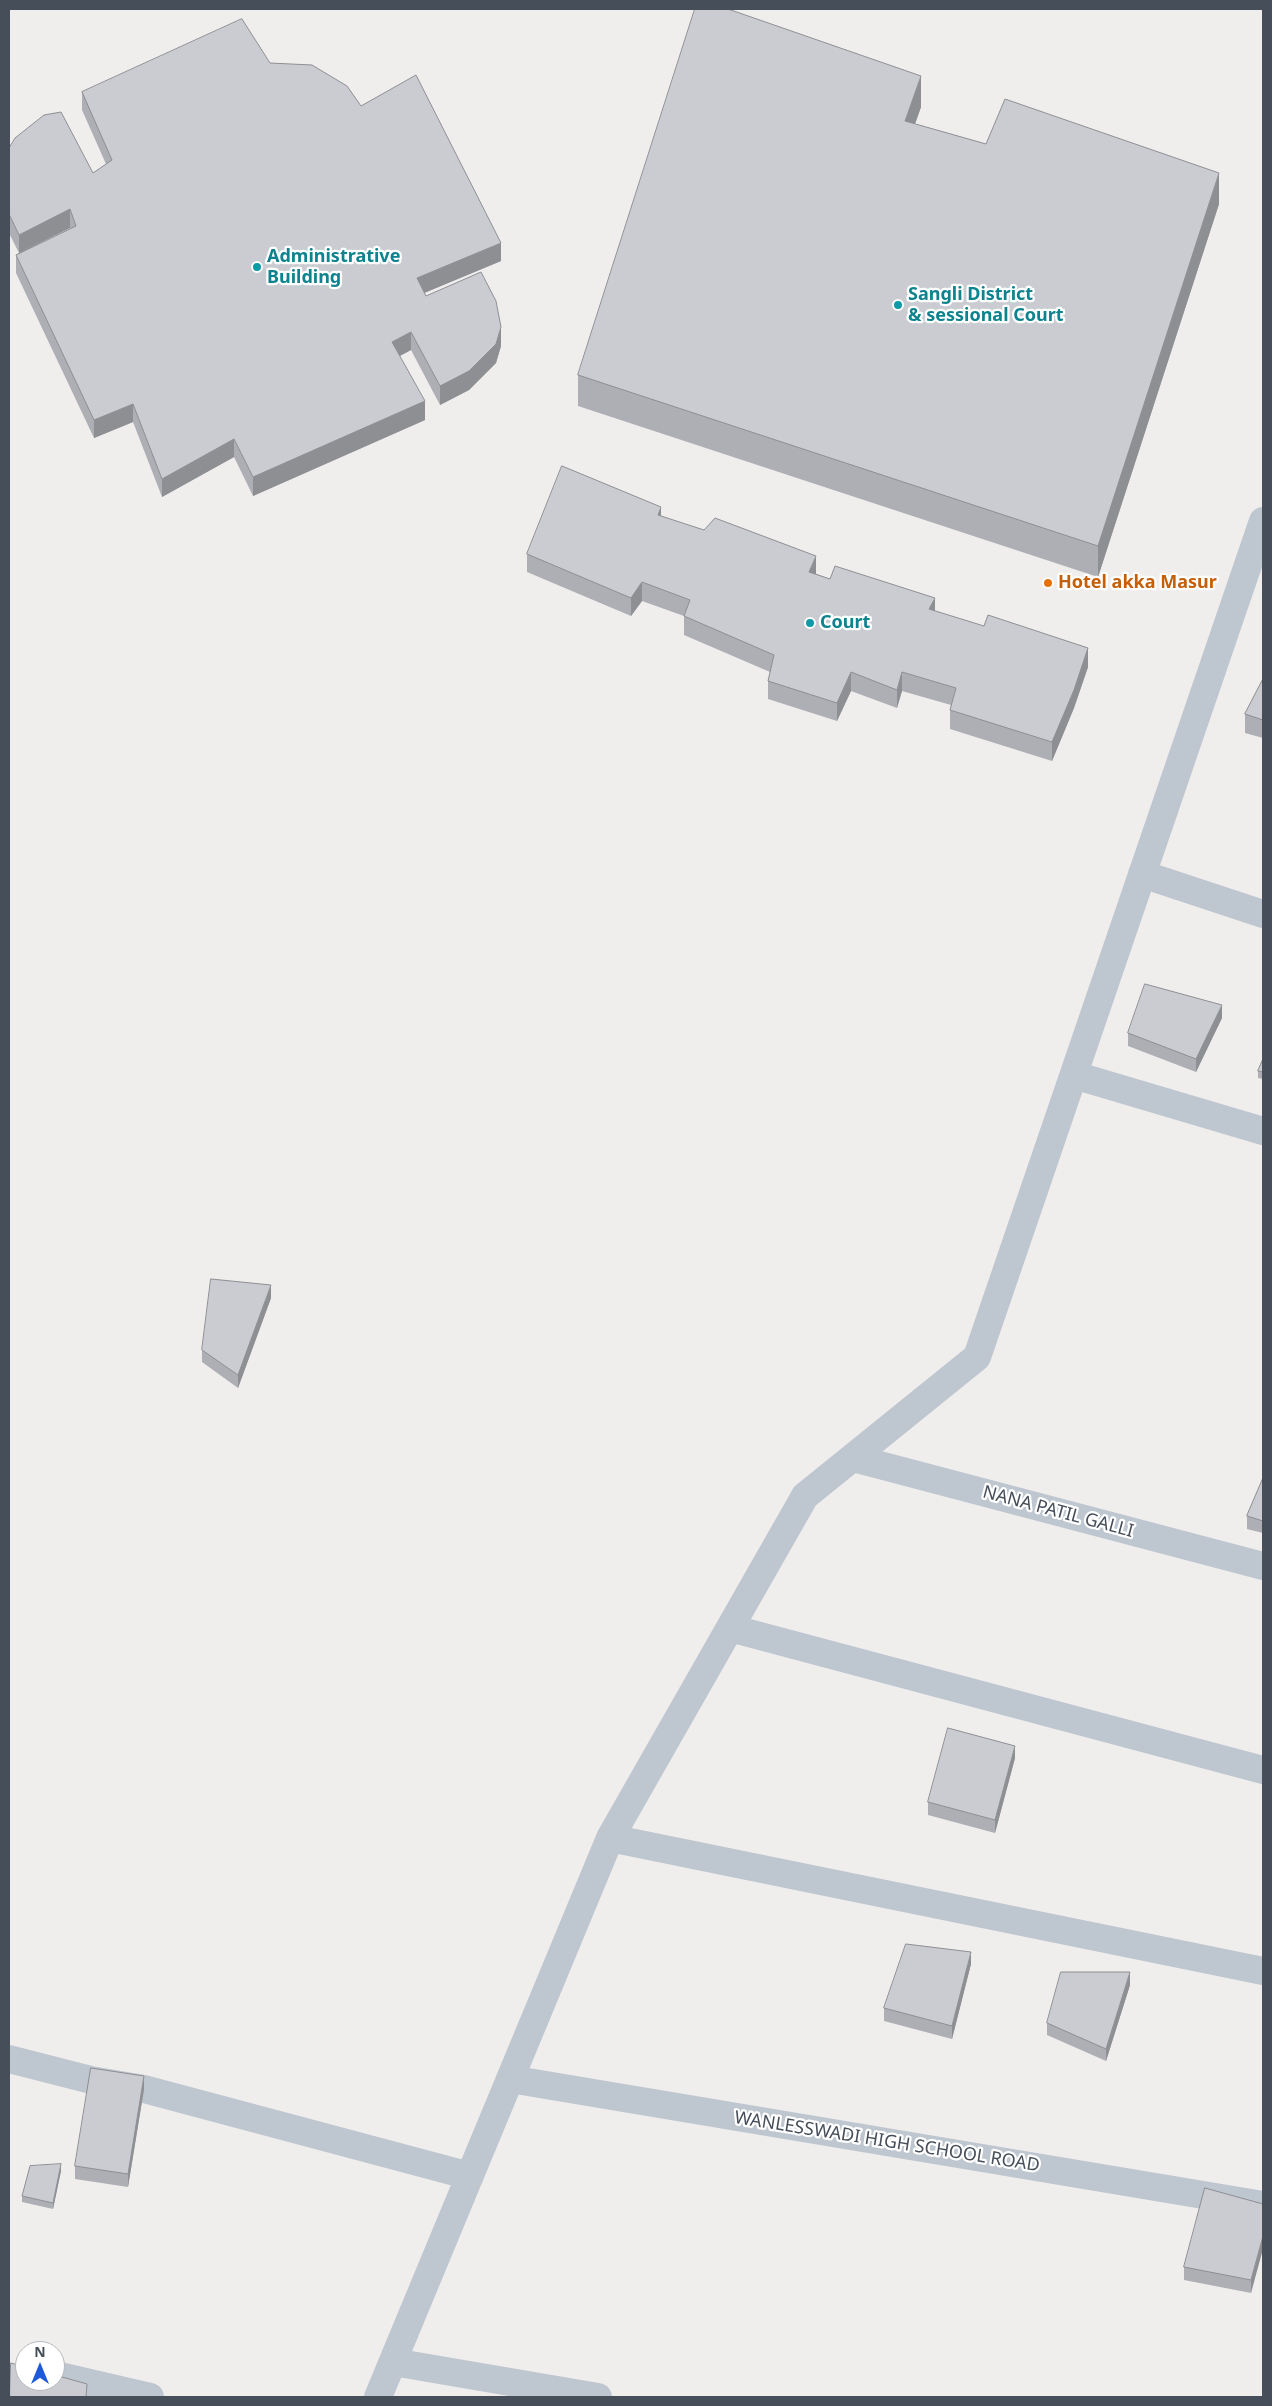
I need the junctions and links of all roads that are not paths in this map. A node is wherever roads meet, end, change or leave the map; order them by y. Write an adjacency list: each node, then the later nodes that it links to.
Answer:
1 (1263, 521): 2 (street)
2 (1253, 583): 3 (street)
3 (1142, 874): 4 (street); 5 (street)
4 (1263, 914)
5 (1074, 1075): 6 (street); 7 (street)
6 (1263, 1131)
7 (852, 1458): 8 (street, NANA PATIL GALLI); 9 (street)
8 (1263, 1566)
9 (730, 1628): 10 (street); 11 (street)
10 (1263, 1770)
11 (610, 1838): 12 (street); 14 (street)
12 (1263, 1971)
13 (9, 2059): 15 (street)
14 (510, 2079): 15 (street); 16 (street, WANLESSWADI HIGH SCHOOL ROAD)
15 (470, 2176): 17 (street)
16 (1263, 2205)
17 (393, 2362): 20 (street); 21 (street)
18 (65, 2377): 19 (street)
19 (150, 2397)
20 (378, 2397)
21 (598, 2397)

